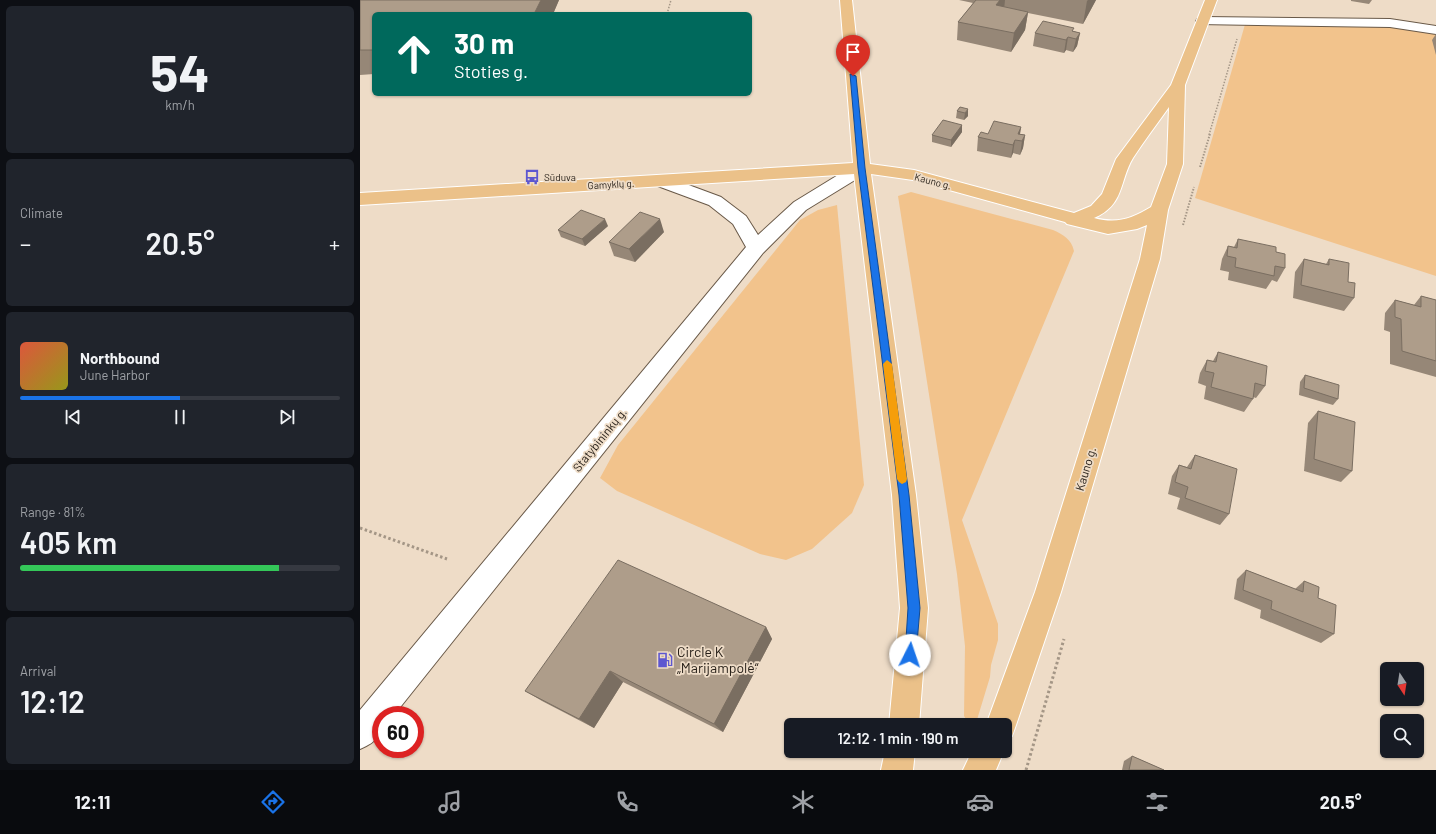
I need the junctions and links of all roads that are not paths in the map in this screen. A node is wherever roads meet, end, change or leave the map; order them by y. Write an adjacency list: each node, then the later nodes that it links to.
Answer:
1 (846, 0): 6 (main road)
2 (1211, 0): 3 (main road, Kauno g.)
3 (1203, 21): 4 (street); 5 (main road, Kauno g.)
4 (1436, 30)
5 (1178, 85): 9 (main road, Kauno g.); 10 (main road, Kauno g.)
6 (862, 168): 7 (main road, Gamyklų g.); 10 (main road, Kauno g.); 11 (street, Statybininkų g.); 12 (main road)
7 (661, 181): 8 (main road, Gamyklų g.); 11 (street)
8 (360, 199)
9 (1159, 210): 10 (main road, Kauno g.); 13 (main road, Kauno g.)
10 (1073, 220)
11 (756, 248): 14 (street, Statybininkų g.)
12 (905, 718)
13 (1004, 718)
14 (360, 734)
15 (899, 758): 17 (main road)
16 (985, 758): 18 (main road)
17 (897, 770)
18 (979, 770)

